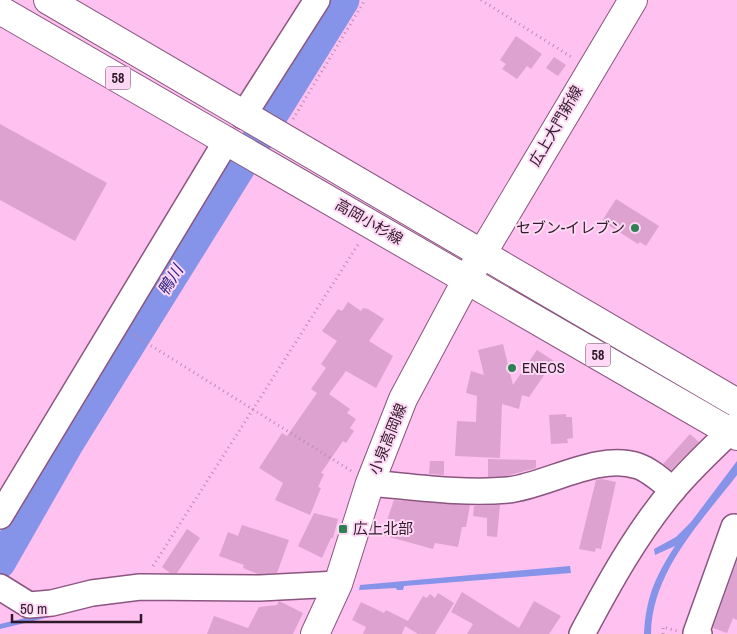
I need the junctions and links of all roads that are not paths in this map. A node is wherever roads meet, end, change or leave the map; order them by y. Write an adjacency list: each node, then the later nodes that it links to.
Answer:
1 (48, 0): 5 (main road, 高岡小杉線 / 58)
2 (316, 0): 5 (street)
3 (633, 0): 7 (main road, 広上大門新線)
4 (0, 10): 6 (main road, 高岡小杉線 / 58)
5 (247, 118): 7 (main road, 高岡小杉線 / 58)
6 (232, 143): 8 (main road, 高岡小杉線 / 58); 13 (street)
7 (482, 253): 8 (main road, 小泉高岡線); 9 (main road, 高岡小杉線 / 58)
8 (467, 278): 10 (main road, 高岡小杉線 / 58); 11 (main road, 小泉高岡線)
9 (737, 403)
10 (734, 431): 12 (street)
11 (370, 483): 12 (street); 15 (main road, 小泉高岡線)
12 (673, 490): 18 (street)
13 (0, 516)
14 (737, 529): 19 (street)
15 (338, 584): 16 (street); 17 (main road, 小泉高岡線)
16 (1, 587)
17 (315, 634)
18 (582, 634)
19 (699, 634)

